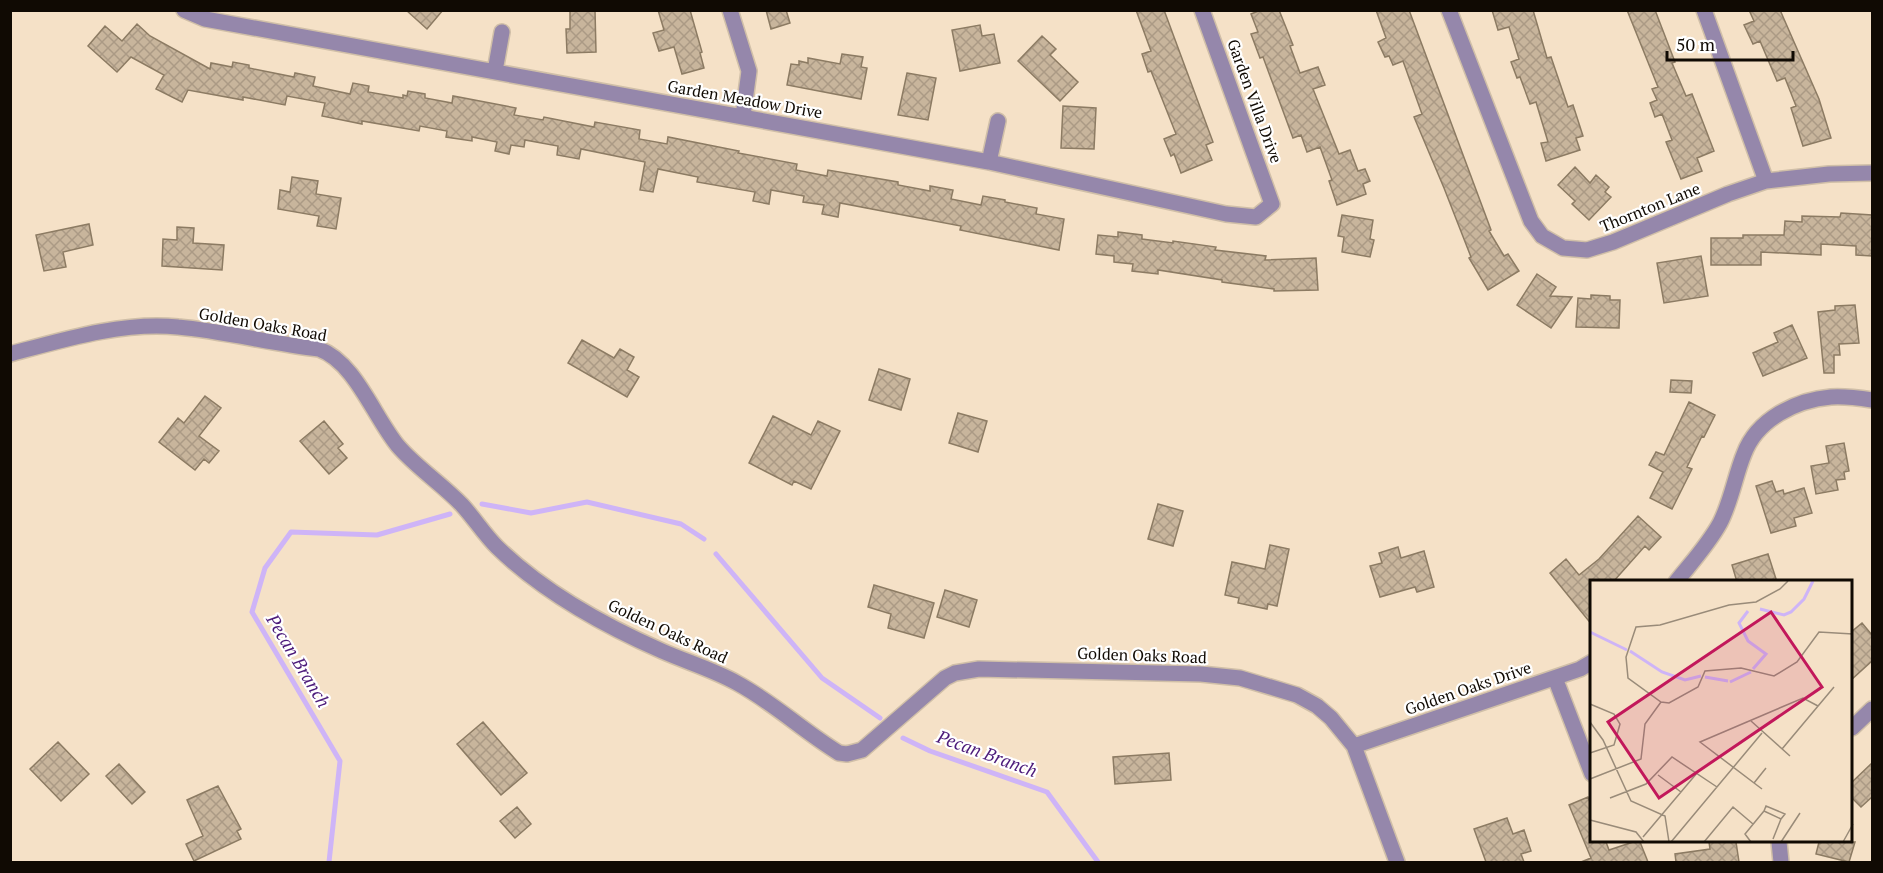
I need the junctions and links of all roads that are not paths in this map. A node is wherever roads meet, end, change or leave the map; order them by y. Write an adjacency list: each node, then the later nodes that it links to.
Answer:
1 (184, 10): 7 (street, Garden Meadow Drive)
2 (730, 10): 8 (street)
3 (1202, 10): 13 (street, Garden Villa Drive)
4 (1449, 10): 12 (street, Thornton Lane)
5 (1704, 10): 12 (street)
6 (502, 32): 7 (street)
7 (495, 71): 8 (street, Garden Meadow Drive)
8 (743, 116): 10 (street, Garden Meadow Drive)
9 (998, 121): 10 (street)
10 (989, 162): 13 (street, Garden Meadow Drive)
11 (1872, 173): 12 (street, Thornton Lane)
12 (1766, 181)
13 (1272, 204)
14 (10, 354): 21 (street, Golden Oaks Road)
15 (1872, 400): 16 (street)
16 (1678, 580)
17 (1590, 663): 18 (street, Golden Oaks Drive)
18 (1555, 678): 21 (street, Golden Oaks Drive); 22 (street)
19 (1872, 709): 20 (street)
20 (1853, 726)
21 (1354, 746): 24 (street, Golden Oaks Road)
22 (1590, 769)
23 (1779, 843): 25 (street)
24 (1397, 862)
25 (1781, 862)

